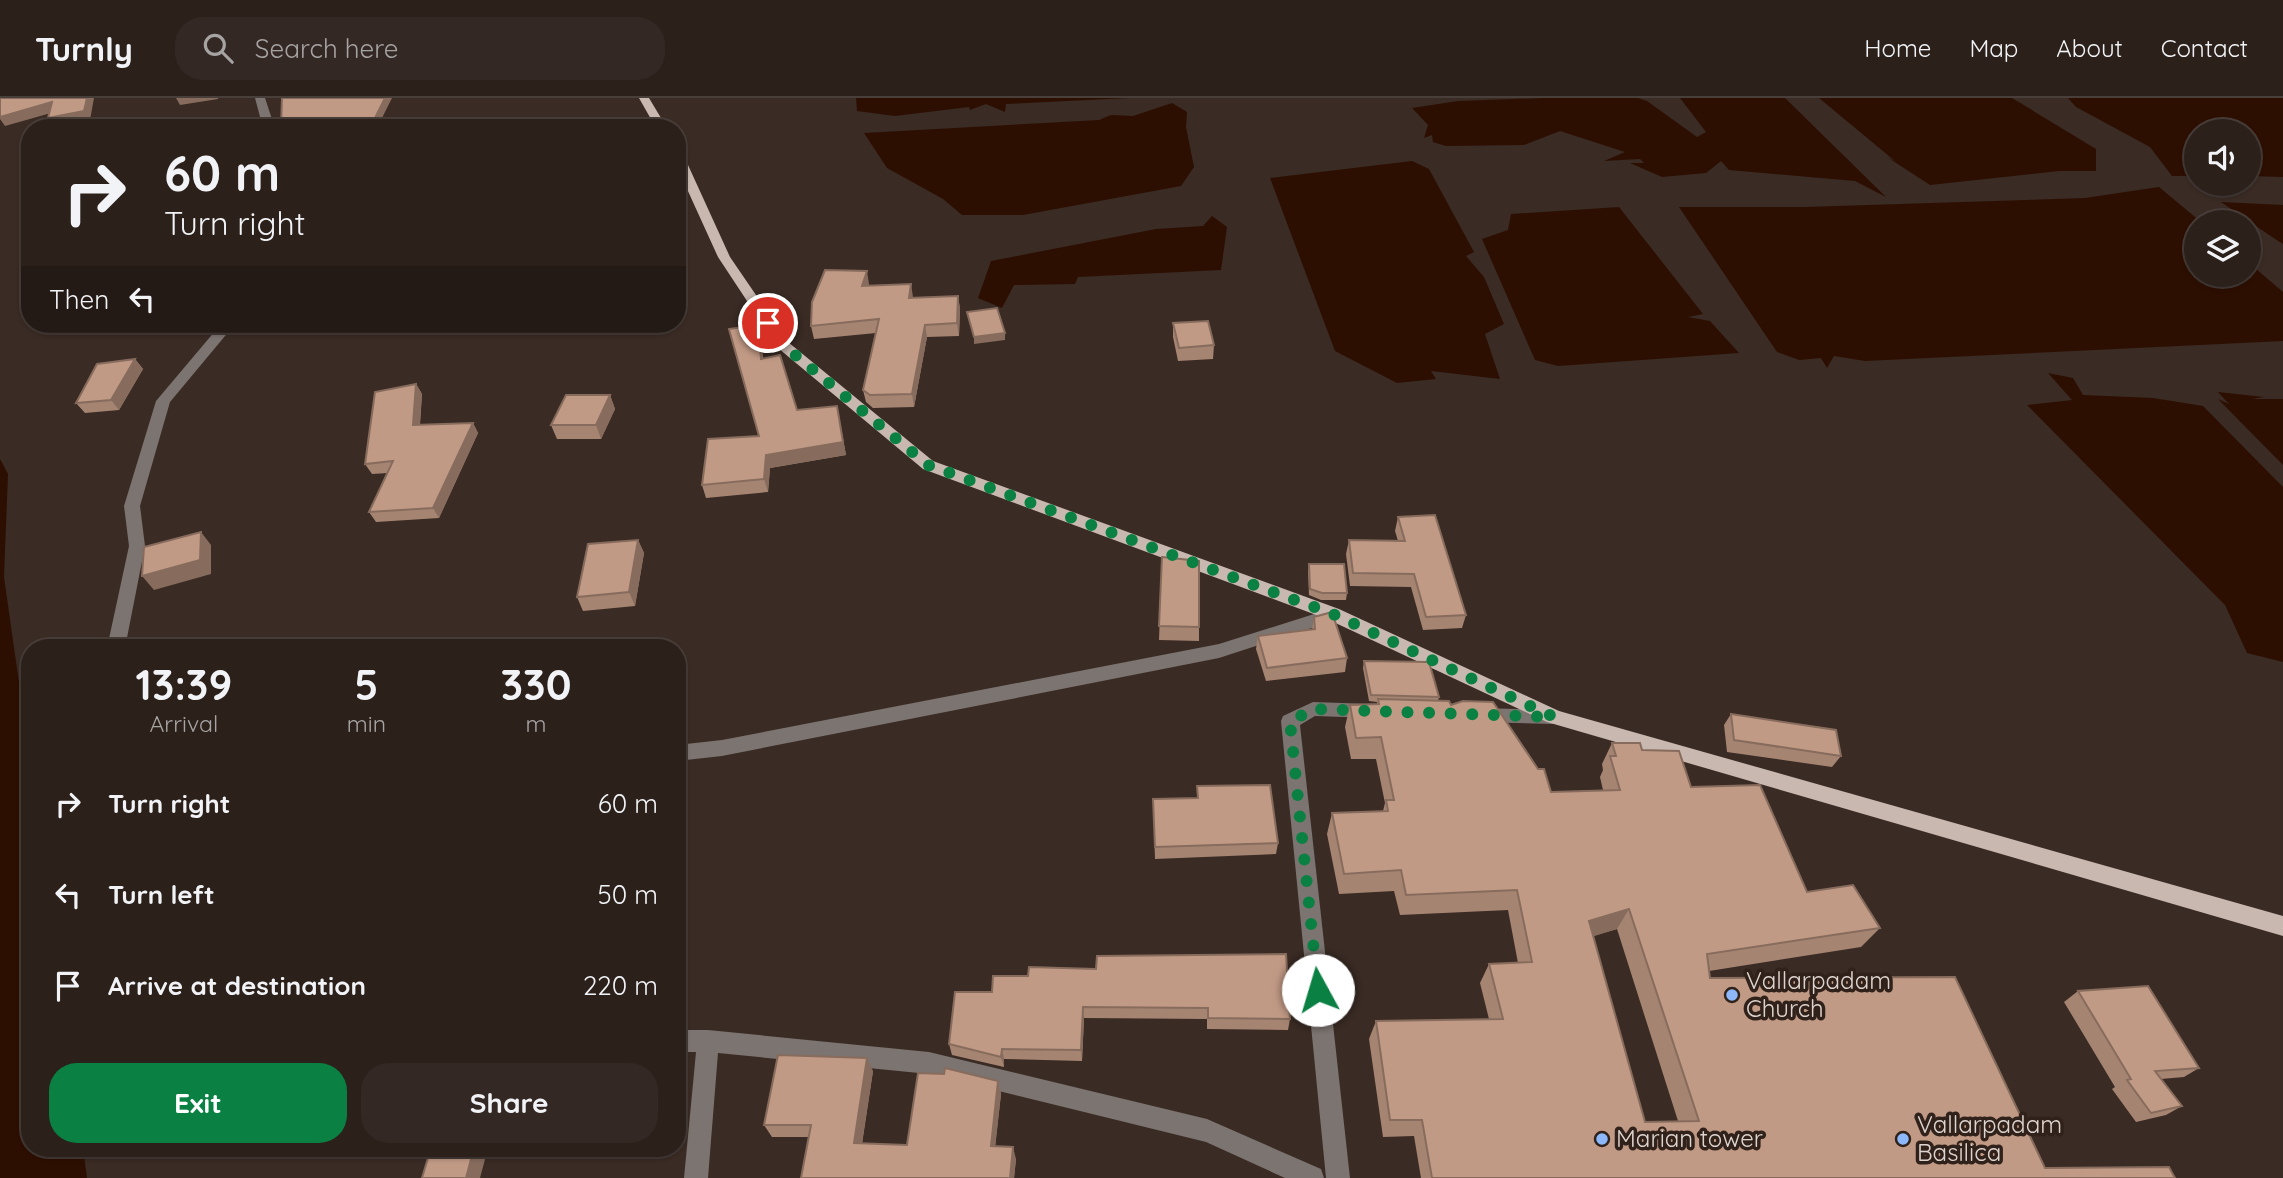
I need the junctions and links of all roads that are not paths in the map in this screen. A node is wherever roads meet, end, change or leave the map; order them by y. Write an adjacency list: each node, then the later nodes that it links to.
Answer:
1 (260, 98): 3 (street)
2 (644, 98): 4 (main road)
3 (266, 119)
4 (657, 119)
5 (686, 177): 7 (main road)
6 (220, 333): 8 (street)
7 (1333, 614): 11 (main road); 12 (street)
8 (118, 639)
9 (1394, 712): 18 (street)
10 (1460, 714): 11 (street)
11 (1554, 717): 13 (main road)
12 (686, 752)
13 (2283, 926)
14 (686, 1041): 15 (street)
15 (708, 1041): 16 (street); 17 (street)
16 (696, 1178)
17 (1312, 1178)
18 (1338, 1178)

